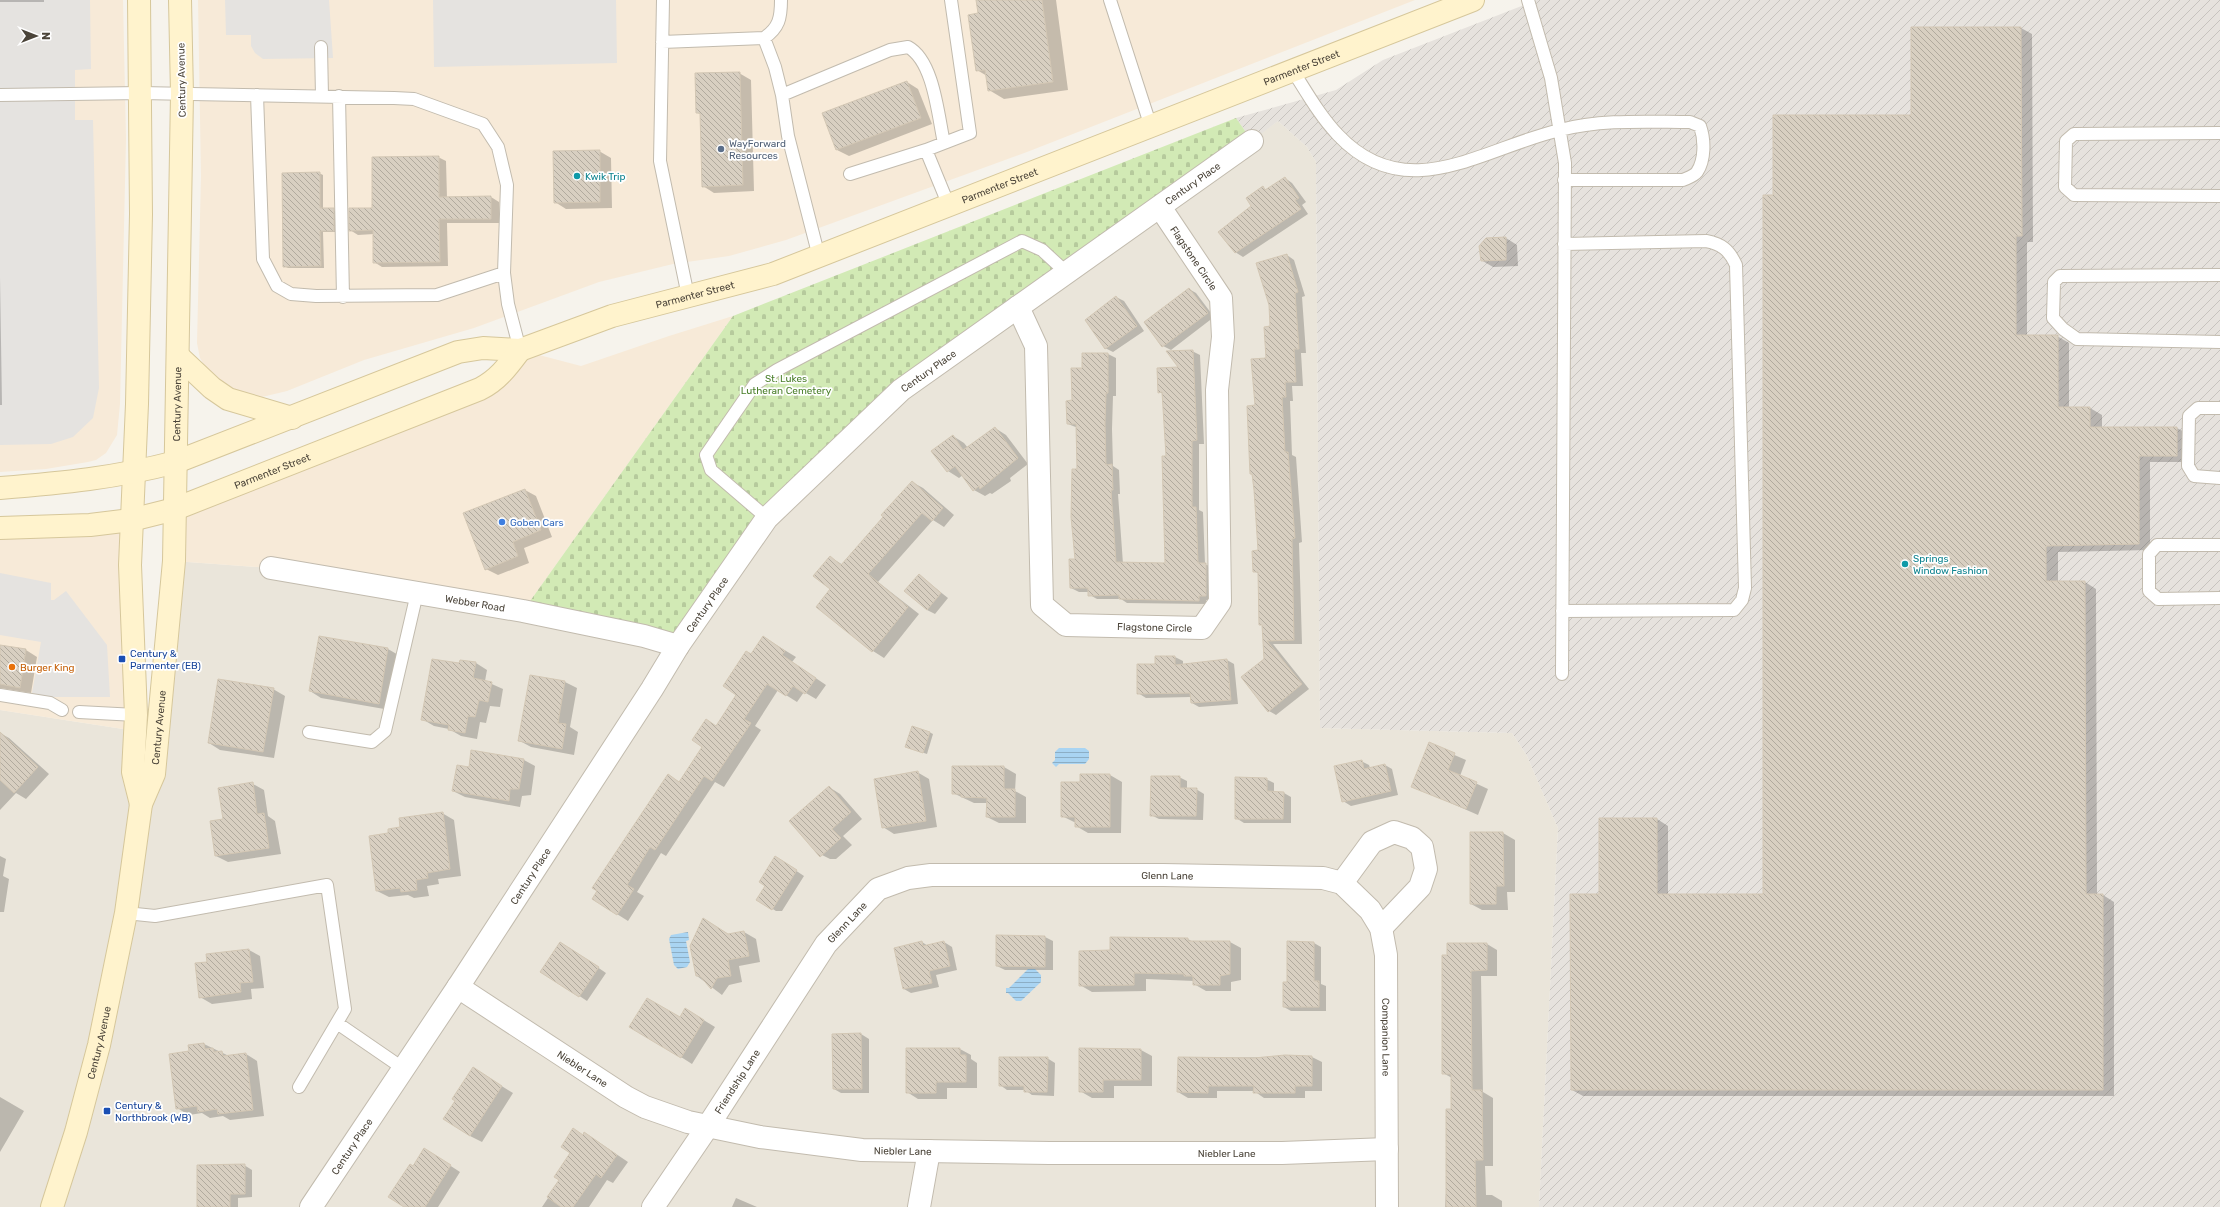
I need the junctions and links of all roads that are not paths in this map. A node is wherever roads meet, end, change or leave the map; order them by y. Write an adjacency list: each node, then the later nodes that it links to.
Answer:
1 (139, 0): 13 (main road, Century Avenue)
2 (180, 0): 14 (main road, Century Avenue)
3 (663, 0): 10 (lane)
4 (781, 0): 9 (lane)
5 (951, 0): 24 (lane)
6 (1110, 0): 20 (lane)
7 (1474, 0): 12 (main road, Parmenter Street)
8 (1528, 0): 21 (lane)
9 (764, 38): 10 (lane); 17 (lane)
10 (662, 42): 36 (lane)
11 (321, 47): 18 (lane)
12 (1293, 71): 20 (main road, Parmenter Street); 21 (lane)
13 (141, 93): 14 (lane); 15 (lane); 45 (main road, Century Avenue)
14 (182, 94): 16 (lane); 41 (main road, Century Avenue)
15 (0, 95)
16 (257, 95): 18 (lane); 37 (lane)
17 (782, 95): 24 (lane); 32 (lane)
18 (322, 96): 19 (lane)
19 (339, 96): 33 (lane); 37 (lane)
20 (1151, 127): 29 (main road, Parmenter Street)
21 (1560, 130): 27 (lane); 27 (lane)
22 (2220, 133): 28 (lane)
23 (1252, 140): 30 (street, Century Place)
24 (944, 143): 25 (lane)
25 (926, 150): 26 (lane); 29 (lane)
26 (850, 174)
27 (1564, 180): 31 (lane)
28 (2220, 196)
29 (949, 206): 32 (main road, Parmenter Street)
30 (1160, 207): 34 (street, Century Place); 38 (street, Flagstone Circle)
31 (1564, 244): 56 (lane); 56 (lane)
32 (819, 257): 36 (main road, Parmenter Street)
33 (504, 273): 37 (lane); 40 (lane)
34 (1067, 273): 38 (street, Century Place); 49 (lane)
35 (2220, 275): 39 (lane)
36 (688, 296): 40 (main road, Parmenter Street)
37 (343, 297)
38 (1018, 307): 49 (street, Century Place)
39 (2220, 342)
40 (520, 350): 43 (main road, Parmenter Street); 48 (main road, Parmenter Street)
41 (178, 356): 43 (main road); 44 (main road, Century Avenue)
42 (2220, 408): 46 (lane)
43 (292, 418): 44 (main road, Parmenter Street)
44 (176, 462): 45 (main road, Parmenter Street); 48 (main road, Century Avenue)
45 (133, 473): 47 (main road, Parmenter Street); 50 (main road, Century Avenue)
46 (2220, 478)
47 (0, 488)
48 (175, 509): 50 (main road, Parmenter Street); 64 (main road, Century Avenue)
49 (768, 518): 57 (street, Century Place)
50 (131, 520): 51 (main road, Parmenter Street); 62 (main road, Century Avenue)
51 (0, 528)
52 (2220, 545): 55 (lane)
53 (270, 568): 54 (street, Webber Road)
54 (417, 593): 57 (street, Webber Road); 63 (lane)
55 (2220, 598)
56 (1562, 612): 58 (lane)
57 (678, 646): 69 (street, Century Place)
58 (1562, 674)
59 (0, 695): 60 (lane)
60 (62, 710)
61 (79, 712): 62 (lane)
62 (136, 715): 64 (main road, Century Avenue)
63 (309, 732)
64 (141, 804): 66 (main road, Century Avenue)
65 (1342, 883): 67 (street, Companion Lane); 67 (street); 68 (street, Glenn Lane)
66 (126, 913): 70 (lane); 76 (main road, Century Avenue)
67 (1381, 928): 74 (street, Companion Lane)
68 (819, 956): 73 (street, Friendship Lane)
69 (458, 987): 71 (street, Century Place); 73 (street, Niebler Lane)
70 (337, 1023): 71 (lane); 72 (lane)
71 (404, 1069): 77 (street, Century Place)
72 (300, 1087)
73 (708, 1126): 75 (street, Niebler Lane); 78 (street, Friendship Lane)
74 (1387, 1149): 75 (street, Niebler Lane); 80 (street, Companion Lane)
75 (929, 1151): 79 (street)
76 (52, 1207)
77 (311, 1207)
78 (653, 1207)
79 (919, 1207)
80 (1387, 1207)

